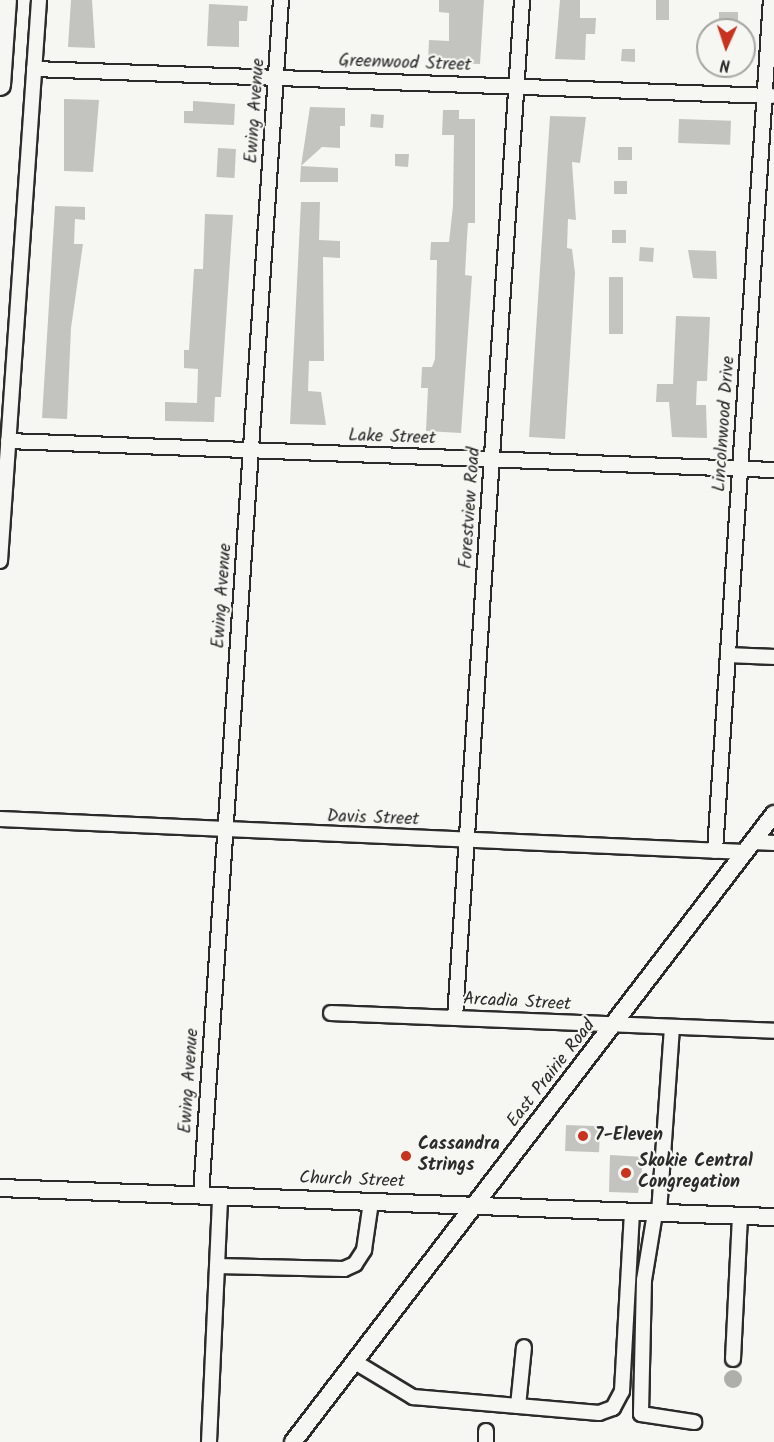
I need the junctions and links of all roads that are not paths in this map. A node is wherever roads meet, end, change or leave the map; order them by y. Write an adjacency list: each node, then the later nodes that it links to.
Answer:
1 (6, 0): 8 (main road)
2 (39, 0): 6 (street)
3 (281, 0): 7 (street, Ewing Avenue)
4 (522, 0): 9 (street, Forestview Road)
5 (771, 0): 10 (street, Lincolnwood Drive)
6 (34, 69): 7 (street, Greenwood Street); 11 (street)
7 (276, 78): 9 (street, Greenwood Street); 12 (street, Ewing Avenue)
8 (0, 85)
9 (517, 86): 10 (street, Greenwood Street); 13 (street, Forestview Road)
10 (770, 96): 14 (street, Lincolnwood Drive)
11 (8, 441): 12 (street, Lake Street); 16 (street)
12 (252, 450): 13 (street, Lake Street); 21 (street, Ewing Avenue)
13 (492, 459): 14 (street, Lake Street); 22 (street, Forestview Road)
14 (740, 469): 15 (street, Lake Street); 17 (street, Lincolnwood Drive)
15 (774, 470)
16 (0, 561)
17 (728, 655): 18 (street); 25 (street, Lincolnwood Drive)
18 (774, 657)
19 (774, 814): 24 (street, East Prairie Road)
20 (0, 819): 21 (street, Davis Street)
21 (224, 831): 22 (street, Davis Street); 32 (street, Ewing Avenue)
22 (467, 841): 25 (street, Davis Street); 27 (street, Forestview Road)
23 (774, 843): 24 (street, Davis Street)
24 (749, 847): 25 (street, Davis Street); 28 (street, East Prairie Road)
25 (715, 851)
26 (331, 1013): 27 (street, Arcadia Street)
27 (455, 1018): 28 (street, Arcadia Street)
28 (613, 1026): 29 (street, Arcadia Street); 35 (street, East Prairie Road)
29 (672, 1027): 30 (street, Arcadia Street); 37 (street)
30 (774, 1031)
31 (0, 1188): 32 (street, Church Street)
32 (201, 1195): 33 (street, Church Street)
33 (220, 1196): 34 (street, Church Street); 40 (street)
34 (371, 1202): 35 (street, Church Street); 40 (street)
35 (476, 1206): 36 (street, Church Street); 43 (street, East Prairie Road)
36 (632, 1212): 37 (street, Church Street); 44 (street)
37 (657, 1213): 38 (street, Church Street); 45 (street)
38 (740, 1216): 39 (street, Church Street); 42 (street)
39 (774, 1217)
40 (217, 1266): 47 (street)
41 (524, 1347): 44 (street)
42 (733, 1359)
43 (355, 1362): 44 (street); 46 (street, East Prairie Road)
44 (518, 1406)
45 (694, 1422)
46 (298, 1438)
47 (209, 1442)

